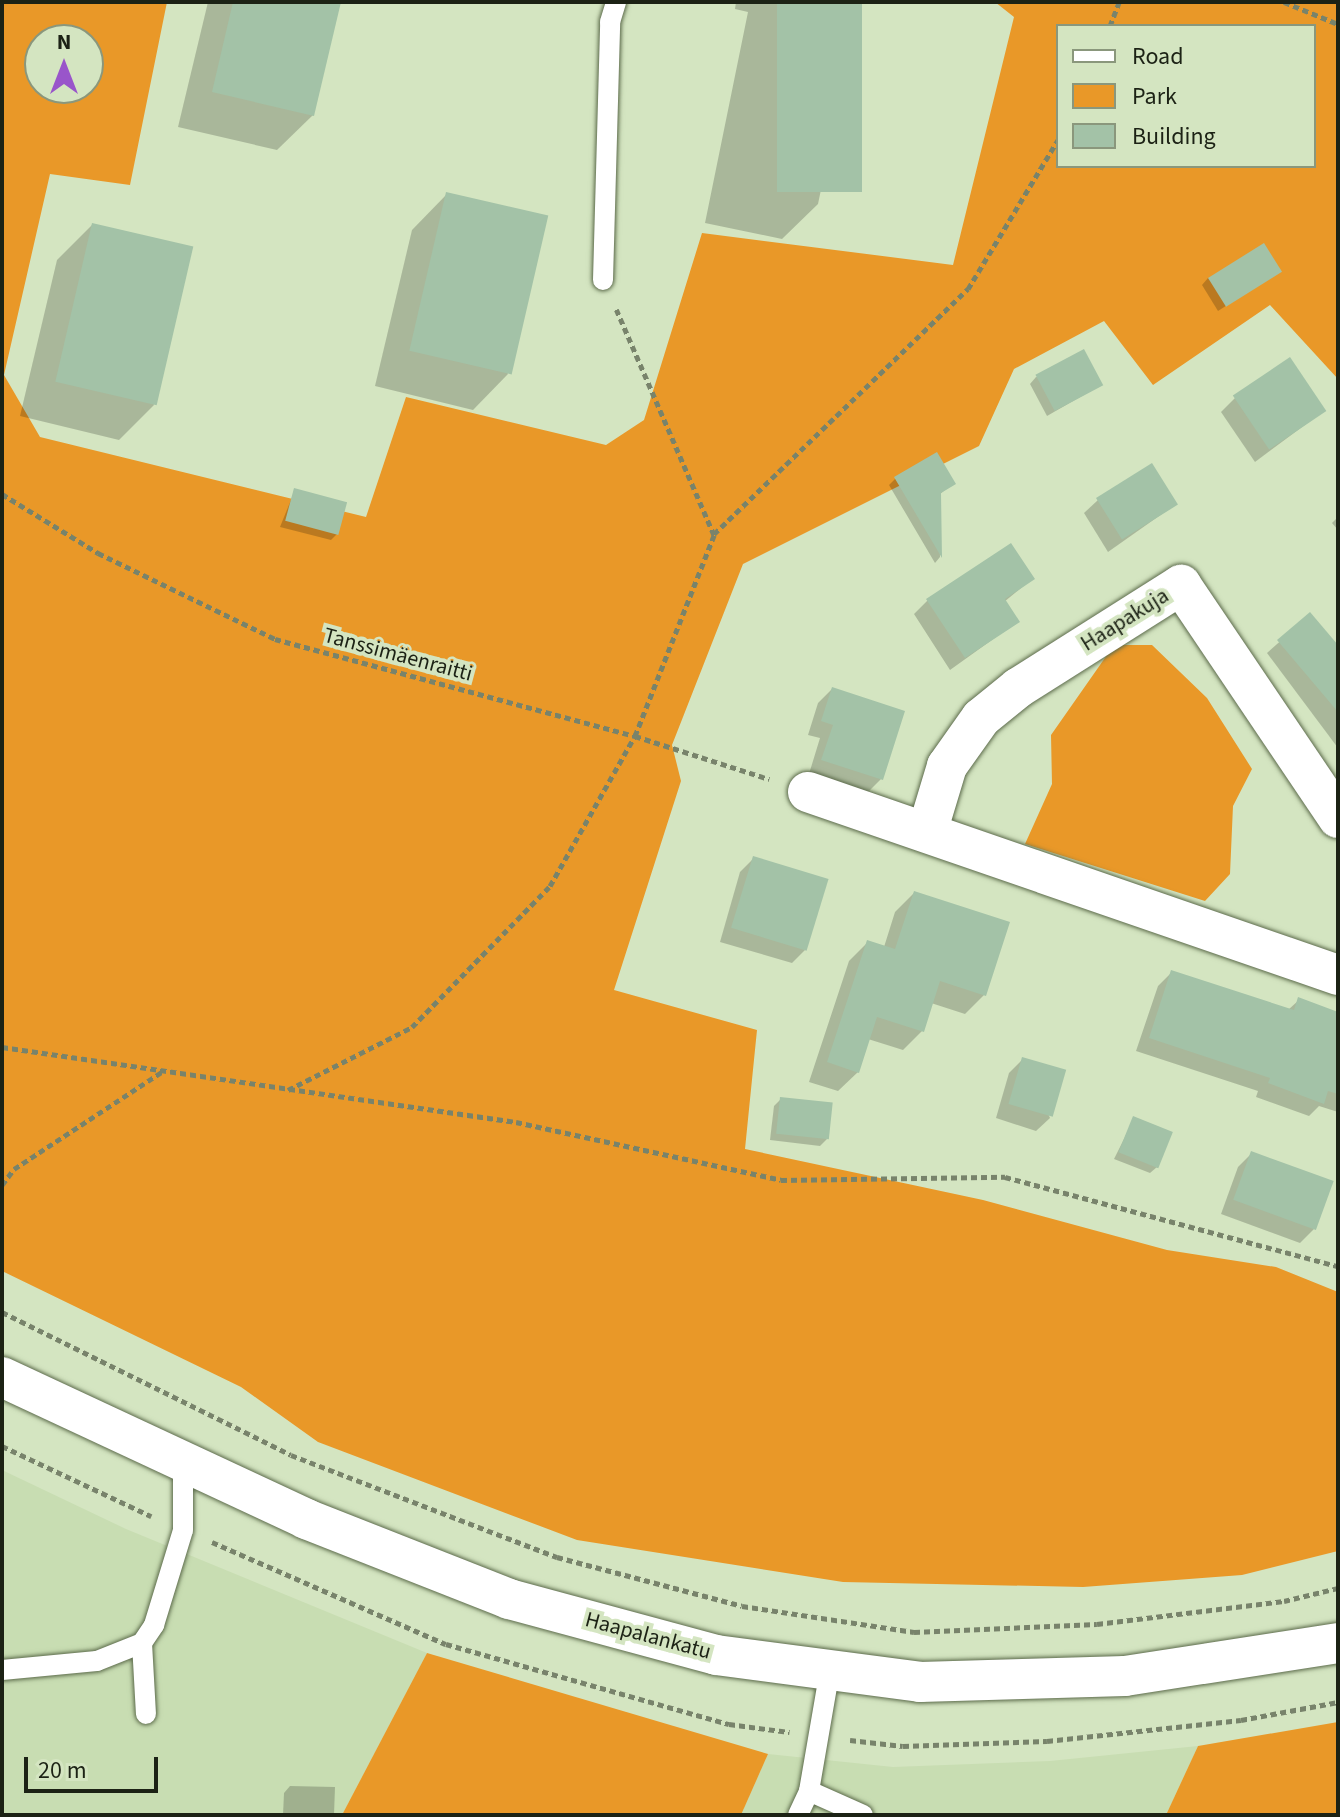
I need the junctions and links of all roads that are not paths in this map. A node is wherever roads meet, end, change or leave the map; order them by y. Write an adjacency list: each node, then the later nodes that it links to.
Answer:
1 (616, 2): 2 (lane)
2 (603, 280)
3 (808, 792): 5 (street)
4 (1338, 818): 5 (street, Haapakuja)
5 (928, 829): 6 (street)
6 (1338, 975)
7 (2, 1377): 8 (street, Haapalankatu)
8 (183, 1461): 9 (lane); 12 (street, Haapalankatu)
9 (142, 1643): 11 (lane); 13 (lane)
10 (1338, 1643): 12 (street, Haapalankatu)
11 (2, 1670)
12 (830, 1670): 14 (lane)
13 (146, 1714)
14 (809, 1791): 15 (lane); 16 (lane)
15 (798, 1815)
16 (863, 1815)

